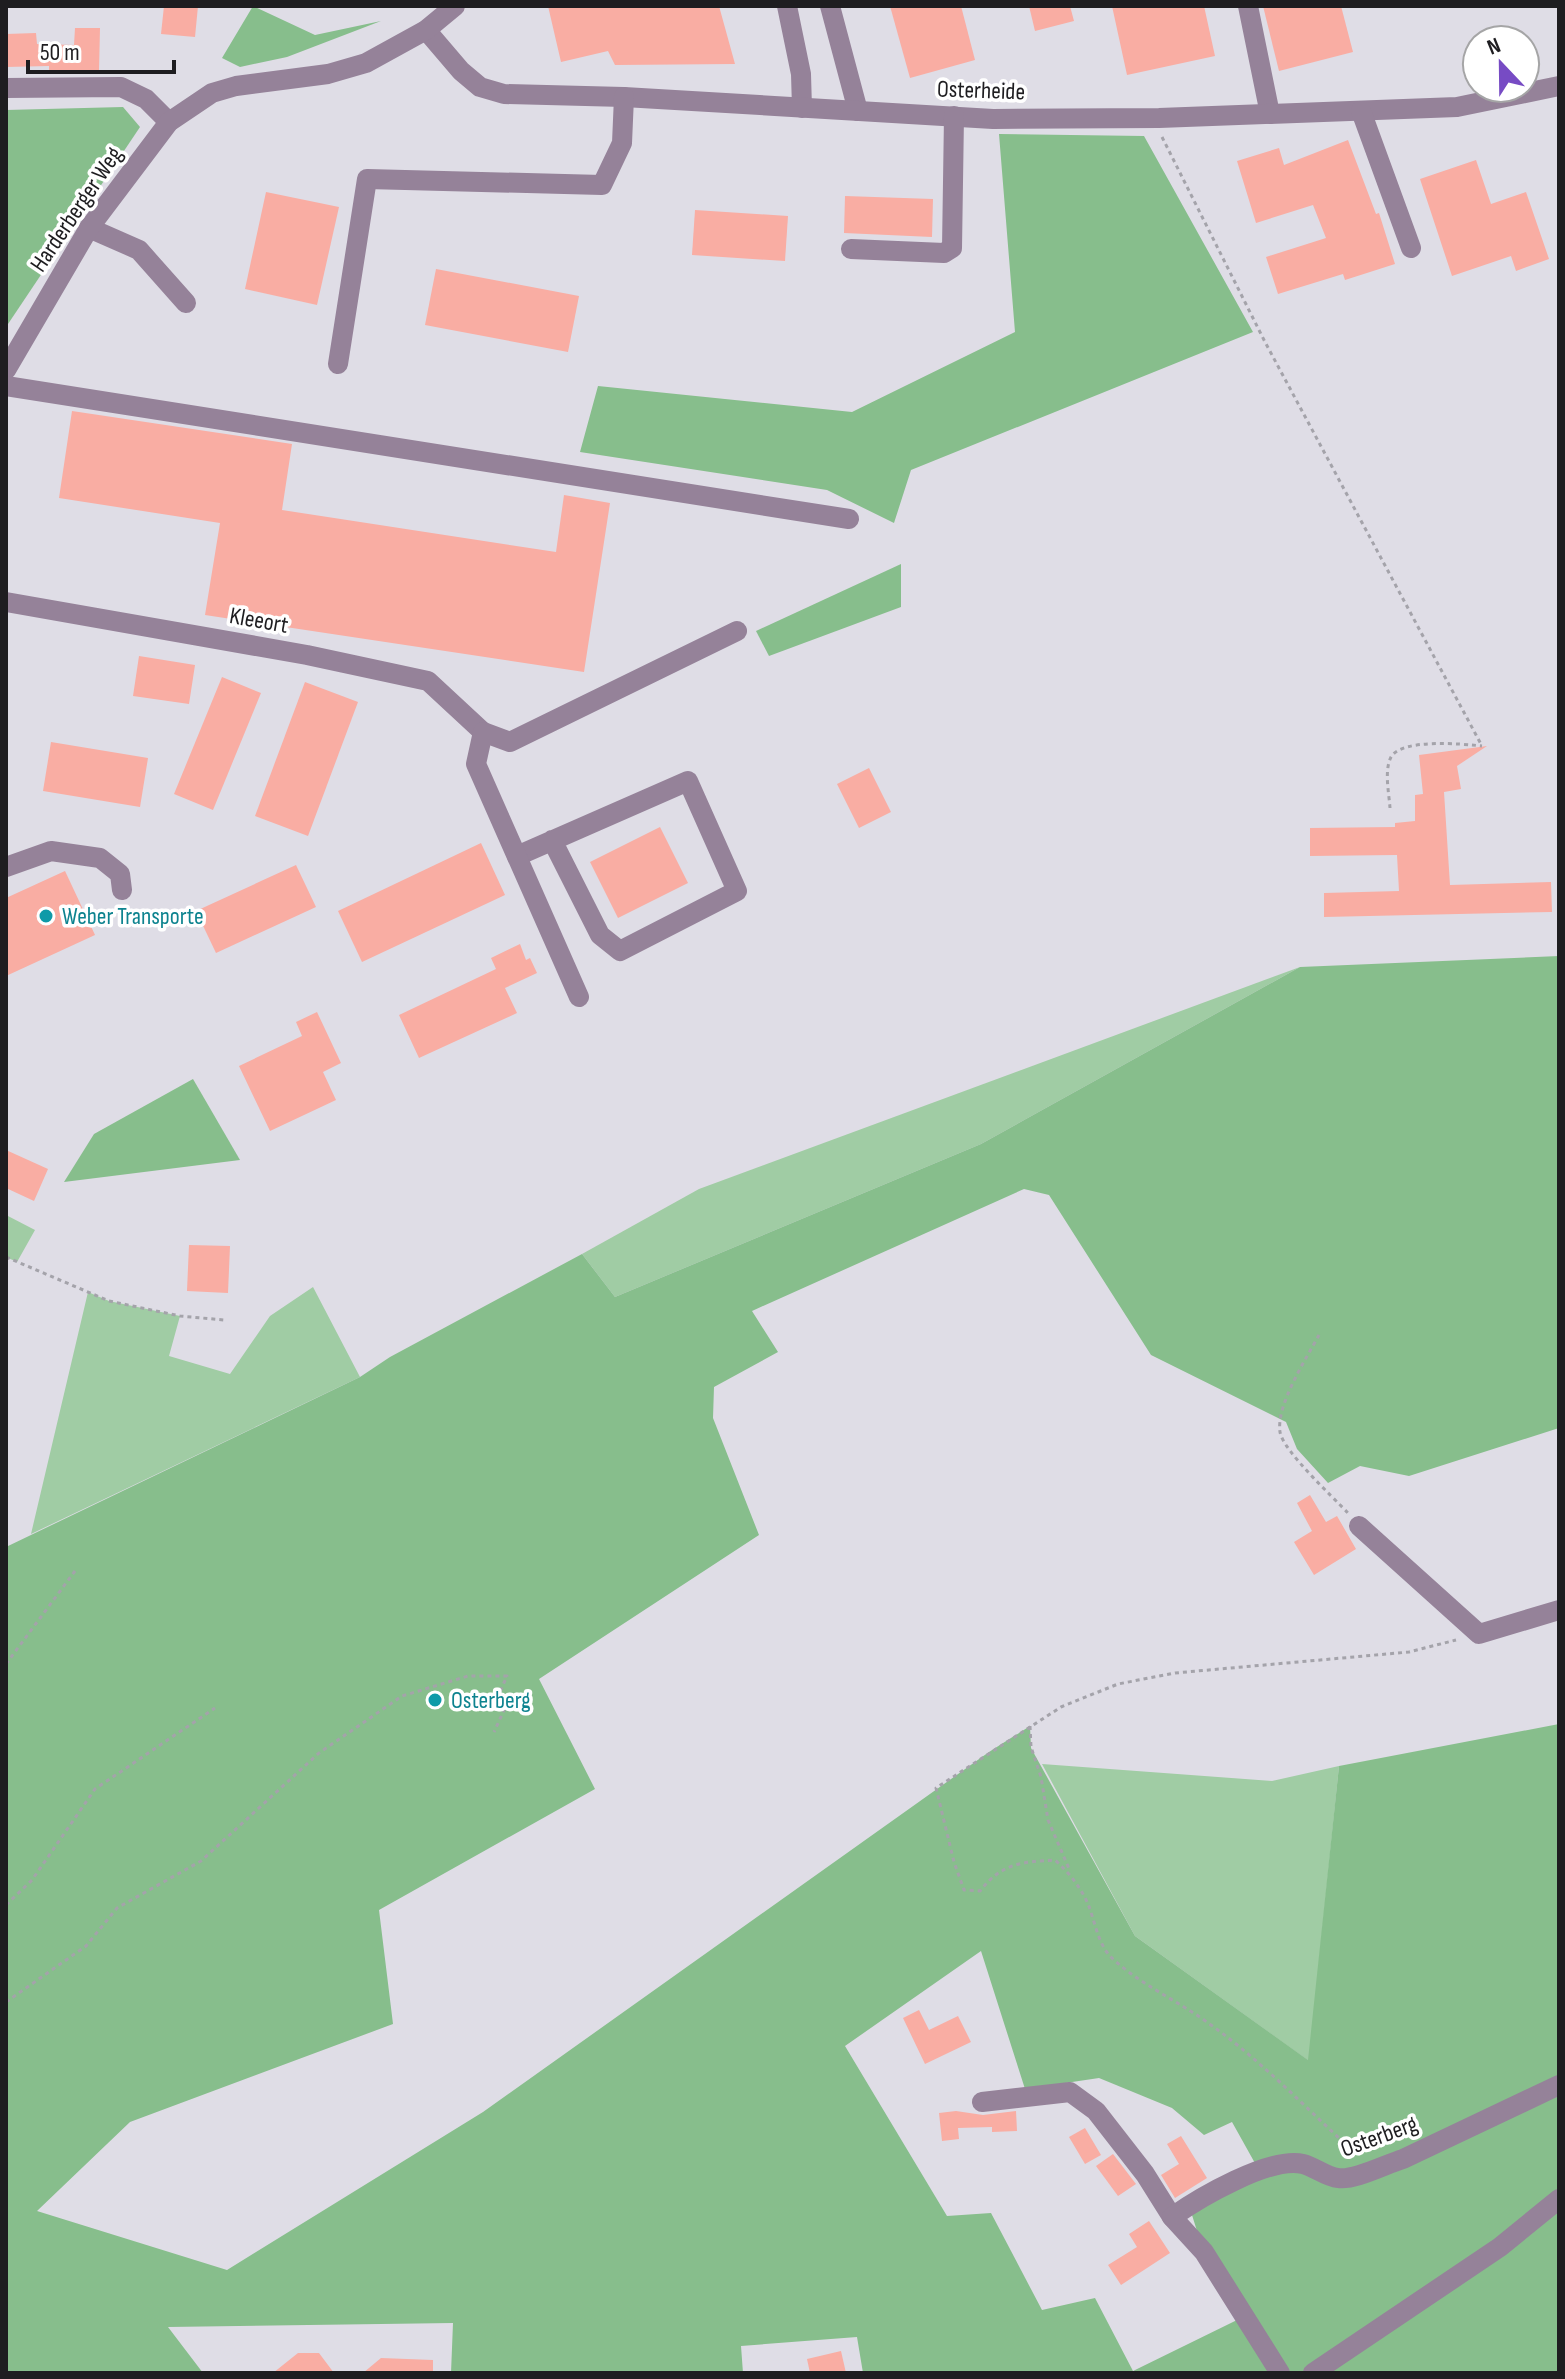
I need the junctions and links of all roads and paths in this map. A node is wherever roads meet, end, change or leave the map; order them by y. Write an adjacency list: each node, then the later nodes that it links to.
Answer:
1 (455, 6): 5 (street, Harderberger Weg)
2 (787, 6): 9 (street)
3 (830, 6): 10 (street)
4 (1248, 6): 12 (street)
5 (426, 30): 8 (street, Osterheide); 15 (street, Harderberger Weg)
6 (1559, 86): 11 (street, Osterheide)
7 (6, 88): 15 (street)
8 (624, 97): 9 (street, Osterheide); 20 (street)
9 (802, 108): 10 (street, Osterheide)
10 (858, 111): 13 (street, Osterheide)
11 (1361, 111): 12 (street, Osterheide); 17 (street)
12 (1270, 114): 14 (street, Osterheide)
13 (954, 116): 14 (street, Osterheide); 18 (street)
14 (1159, 118): 27 (path)
15 (169, 122): 16 (street, Harderberger Weg)
16 (89, 228): 19 (street); 21 (street, Harderberger Weg)
17 (1411, 248)
18 (851, 249)
19 (186, 303)
20 (338, 364)
21 (6, 370)
22 (6, 386): 23 (street)
23 (849, 519)
24 (6, 602): 26 (street, Kleeort)
25 (737, 631): 26 (street)
26 (483, 732): 29 (street)
27 (1390, 808)
28 (552, 840): 28 (street); 29 (street)
29 (517, 856): 32 (street)
30 (6, 867): 31 (street)
31 (122, 890)
32 (579, 997)
33 (6, 1257): 34 (path)
34 (224, 1320)
35 (1319, 1335): 36 (path)
36 (1359, 1526): 39 (street)
37 (75, 1571): 40 (path)
38 (1559, 1610): 39 (street)
39 (1479, 1634): 42 (path)
40 (6, 1664)
41 (215, 1708): 45 (path)
42 (1030, 1726): 44 (path); 44 (path)
43 (494, 1732): 46 (path)
44 (1071, 1875): 49 (path)
45 (6, 1905)
46 (6, 2002)
47 (1559, 2085): 49 (street, Osterberg)
48 (982, 2102): 51 (street)
49 (1376, 2167): 51 (street, Osterberg)
50 (1559, 2199): 53 (street)
51 (1172, 2217): 52 (street)
52 (1280, 2373)
53 (1313, 2373)

